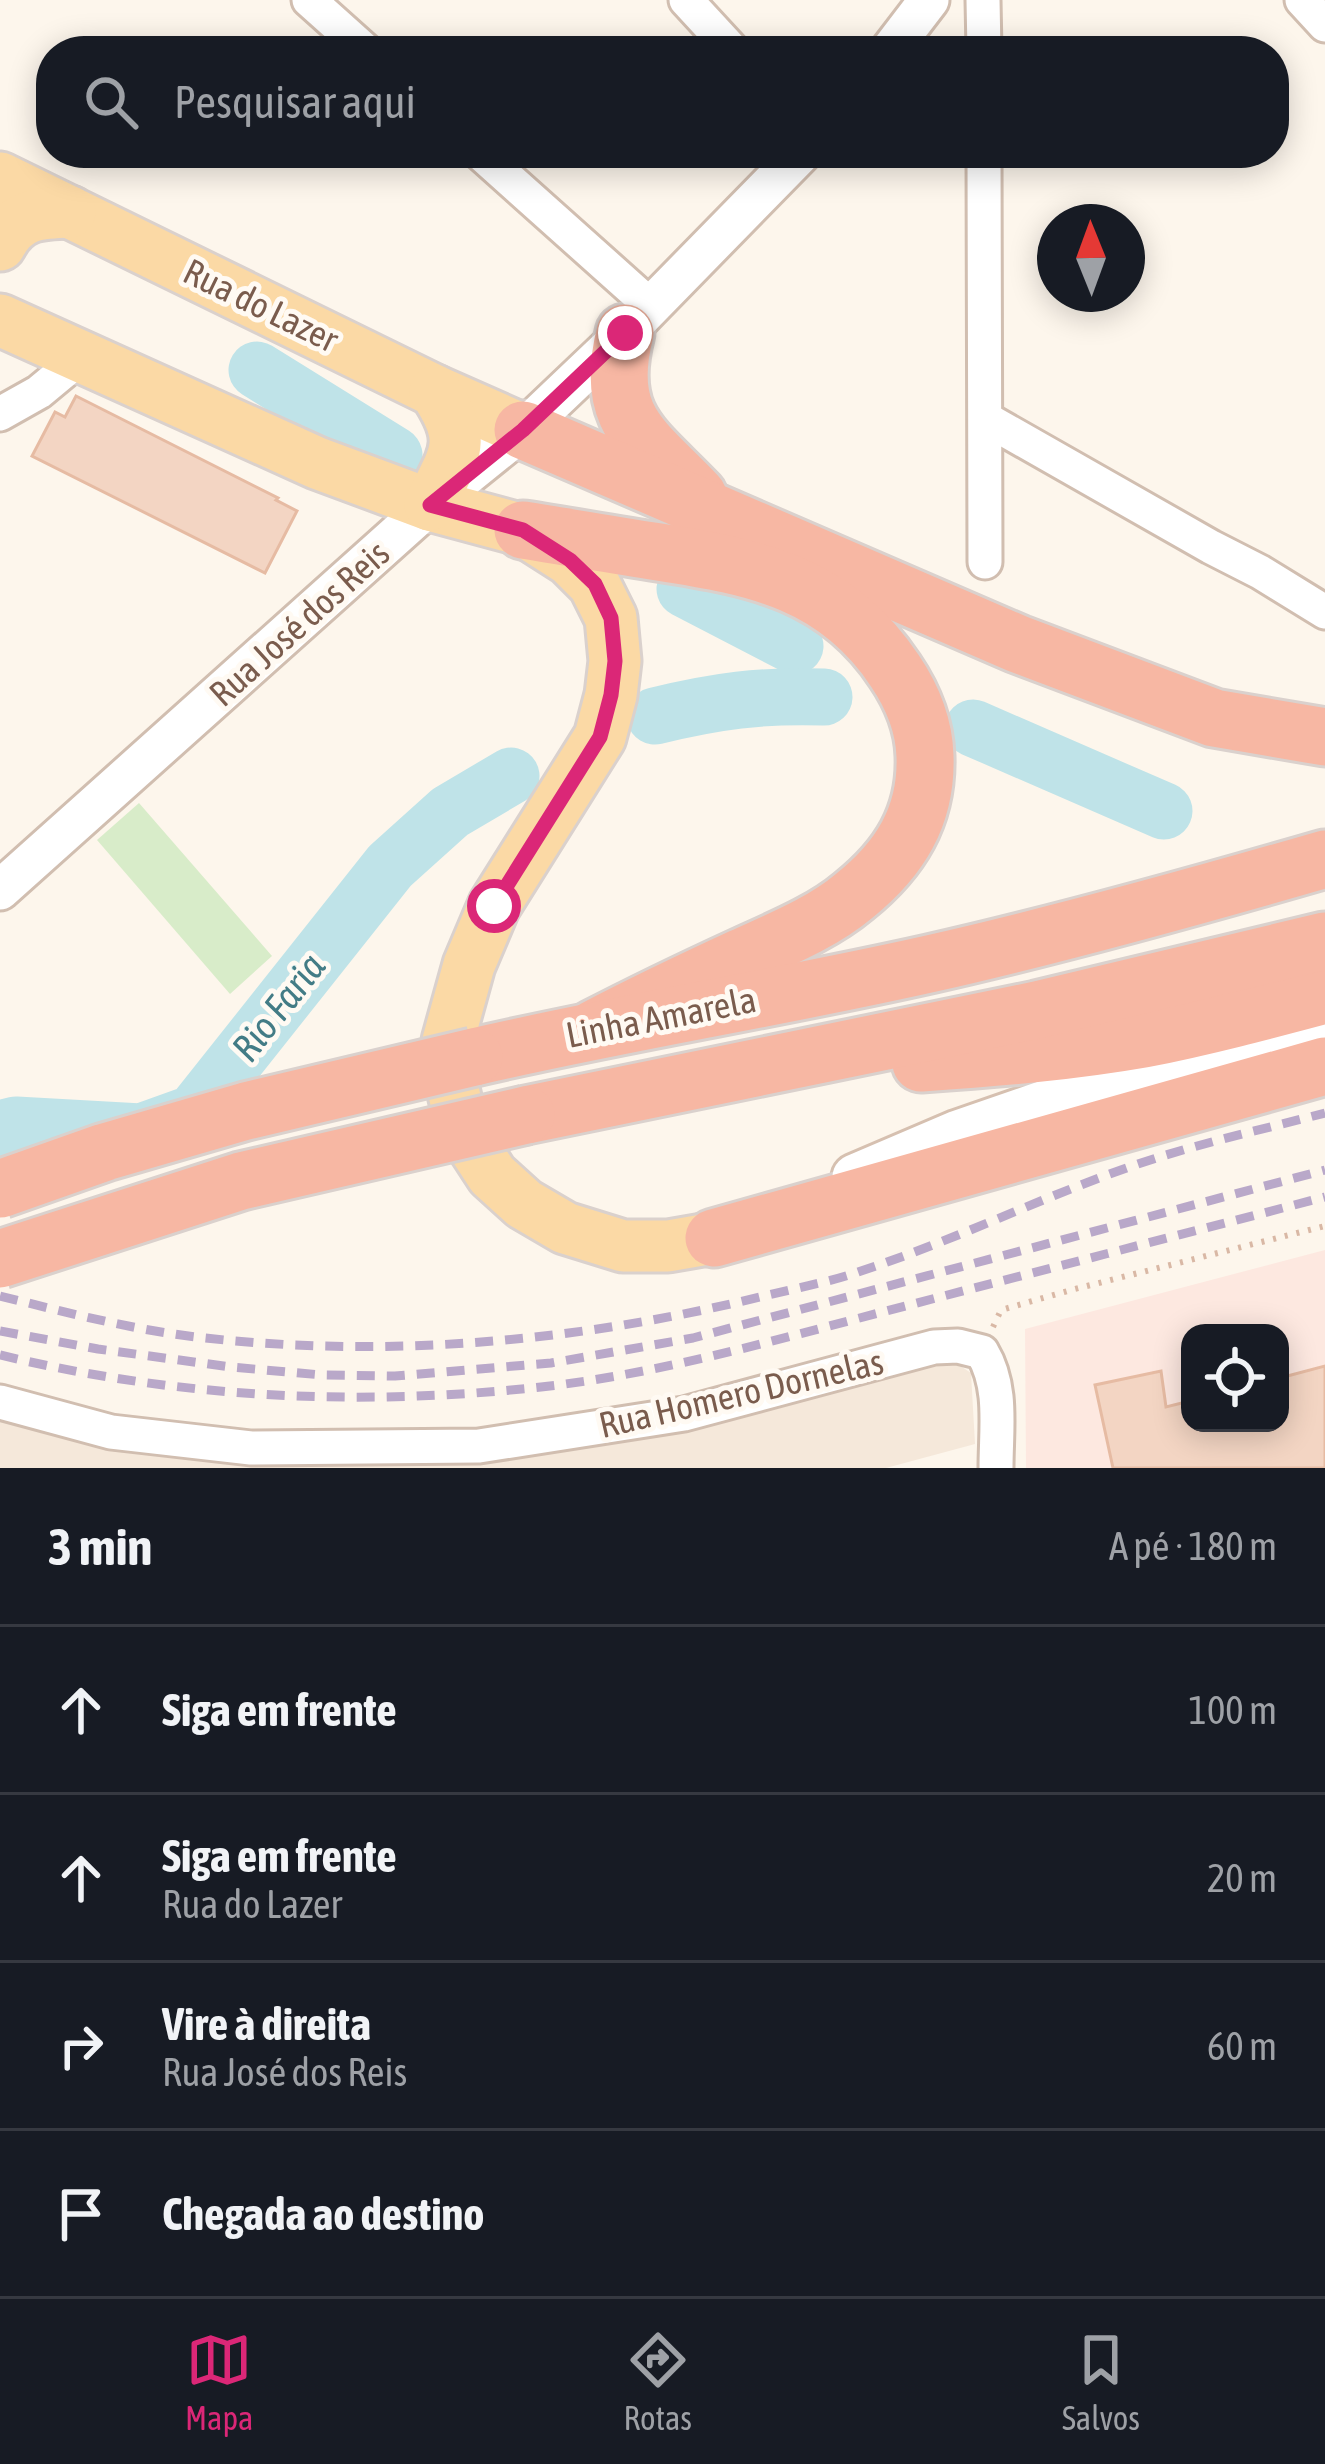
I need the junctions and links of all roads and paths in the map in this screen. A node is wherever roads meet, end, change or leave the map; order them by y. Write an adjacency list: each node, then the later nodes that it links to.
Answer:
1 (309, 0): 7 (street)
2 (686, 0): 8 (street)
3 (929, 0): 9 (street)
4 (983, 0): 10 (street)
5 (1302, 0): 6 (street)
6 (1325, 25)
7 (349, 36)
8 (719, 36)
9 (901, 36)
10 (984, 36)
11 (494, 168): 18 (street)
12 (787, 168): 18 (street, Rua José dos Reis)
13 (984, 168): 23 (street)
14 (0, 178): 15 (main road, Rua do Lazer)
15 (70, 212): 16 (main road); 21 (main road, Rua do Lazer)
16 (0, 244)
17 (0, 291): 19 (main road)
18 (638, 320): 24 (street, Rua José dos Reis); 26 (highway)
19 (14, 327): 20 (main road)
20 (80, 358): 22 (street); 25 (main road)
21 (435, 391): 24 (main road, Rua do Lazer); 25 (main road)
22 (0, 414)
23 (986, 419): 28 (street); 29 (street)
24 (523, 430): 25 (street, Rua José dos Reis); 26 (highway)
25 (430, 505): 27 (main road); 32 (street, Rua José dos Reis)
26 (713, 512): 30 (highway)
27 (523, 530): 36 (highway); 41 (main road)
28 (985, 562)
29 (1325, 612)
30 (1325, 737)
31 (1325, 860): 36 (highway, Linha Amarela)
32 (0, 890)
33 (1325, 941): 38 (highway, Linha Amarela)
34 (1325, 995): 38 (highway)
35 (1325, 1025): 41 (main road)
36 (594, 1029): 39 (highway, Linha Amarela, bridge)
37 (1325, 1066): 41 (highway)
38 (708, 1077): 42 (highway, Linha Amarela, bridge)
39 (0, 1189)
40 (1325, 1225): 43 (path)
41 (714, 1238)
42 (0, 1259)
43 (982, 1352): 44 (street, Rua Homero Dornelas); 45 (street)
44 (0, 1402)
45 (996, 1468)

